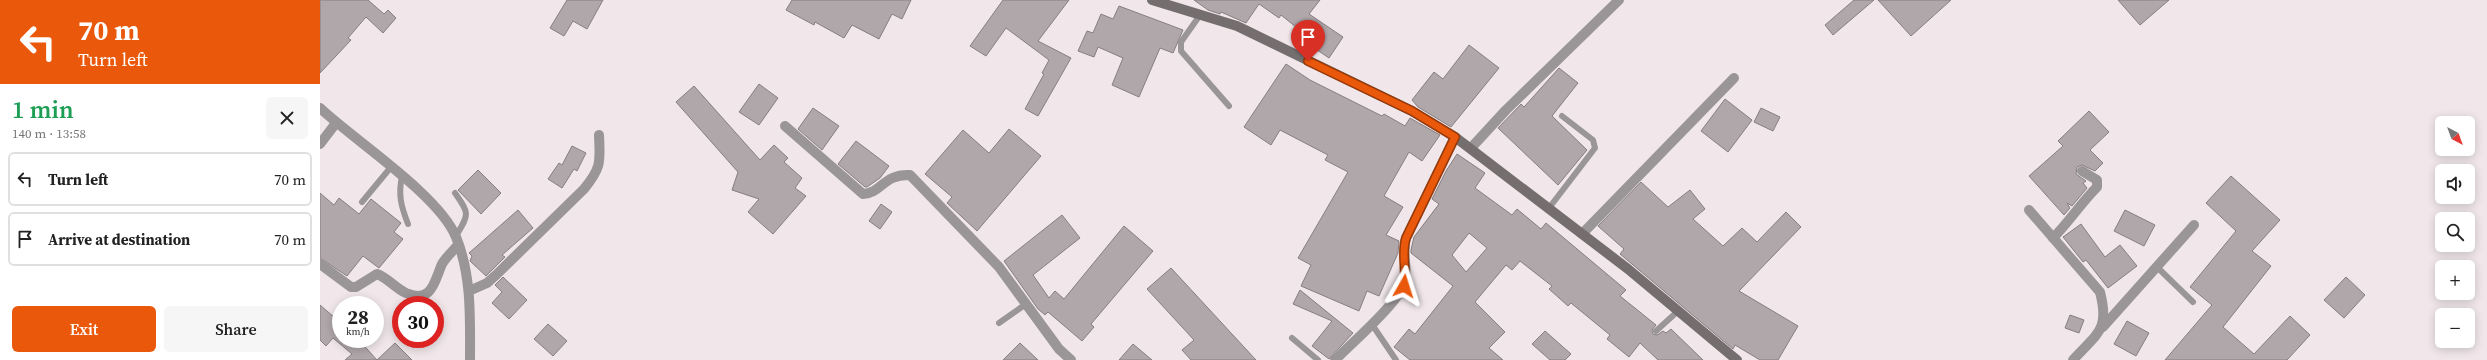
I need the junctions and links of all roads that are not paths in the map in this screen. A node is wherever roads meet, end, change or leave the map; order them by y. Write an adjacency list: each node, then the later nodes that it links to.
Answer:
1 (1152, 0): 3 (street)
2 (1619, 0): 13 (street)
3 (1200, 15): 5 (lane); 11 (street)
4 (1734, 78): 23 (street)
5 (1229, 106)
6 (320, 108): 8 (street)
7 (1562, 116): 19 (lane)
8 (336, 123): 12 (street); 14 (street)
9 (785, 126): 30 (street)
10 (599, 134): 28 (street)
11 (1455, 137): 13 (street); 33 (street)
12 (320, 144)
13 (1471, 148): 19 (street)
14 (392, 168): 16 (street); 18 (lane)
15 (2082, 171): 24 (street)
16 (402, 176): 21 (lane); 25 (street)
17 (456, 193): 25 (lane)
18 (362, 202)
19 (1549, 208): 23 (street)
20 (2029, 210): 24 (street)
21 (408, 224)
22 (2194, 225): 27 (street)
23 (1582, 234): 31 (street)
24 (2053, 238): 34 (street)
25 (457, 240): 26 (street); 28 (street)
26 (320, 264)
27 (2158, 268): 29 (lane); 34 (street)
28 (469, 291): 37 (street)
29 (2193, 302)
30 (1026, 304): 32 (lane); 38 (street)
31 (1678, 311): 35 (lane); 42 (street)
32 (999, 323)
33 (1371, 324): 40 (street); 41 (lane)
34 (2103, 327): 43 (street)
35 (1656, 331)
36 (1292, 338): 39 (lane)
37 (470, 360)
38 (1071, 360)
39 (1318, 360)
40 (1335, 360)
41 (1396, 360)
42 (1736, 360)
43 (2073, 360)

